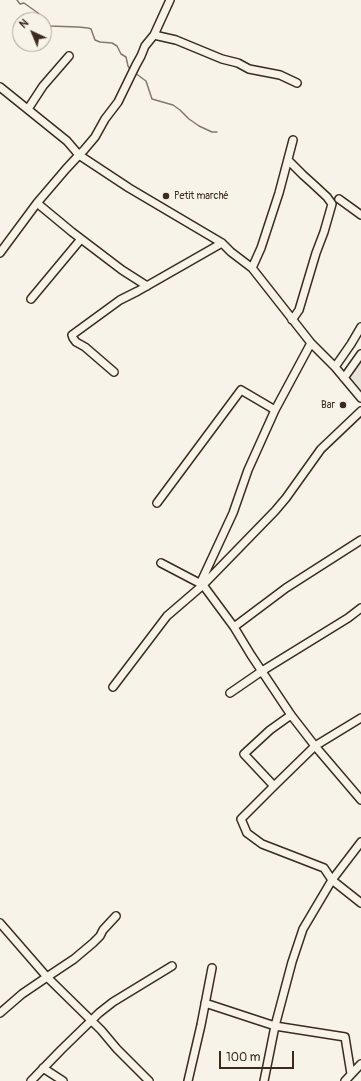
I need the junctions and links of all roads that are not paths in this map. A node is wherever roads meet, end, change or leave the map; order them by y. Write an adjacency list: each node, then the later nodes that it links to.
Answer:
1 (170, 0): 2 (street)
2 (154, 35): 4 (street); 8 (street)
3 (69, 56): 6 (street)
4 (297, 83)
5 (0, 87): 6 (street)
6 (28, 109): 8 (street)
7 (293, 140): 9 (street)
8 (79, 155): 11 (street); 14 (street)
9 (288, 160): 16 (street); 19 (street)
10 (339, 199): 12 (street)
11 (37, 203): 13 (street); 15 (street)
12 (361, 215)
13 (81, 239): 17 (street); 18 (street)
14 (222, 243): 16 (street); 17 (street)
15 (0, 254)
16 (252, 268): 19 (street)
17 (147, 286): 24 (street)
18 (31, 299)
19 (292, 320): 21 (street)
20 (361, 327): 23 (street)
21 (311, 343): 23 (street); 27 (street)
22 (361, 354): 25 (street)
23 (335, 368): 25 (street)
24 (114, 372)
25 (344, 378): 26 (street)
26 (361, 398)
27 (275, 410): 29 (street); 32 (street)
28 (361, 411): 32 (street)
29 (157, 503)
30 (361, 540): 34 (street)
31 (161, 563): 32 (street)
32 (202, 584): 34 (street); 36 (street)
33 (361, 608): 35 (street)
34 (234, 627): 35 (street)
35 (262, 672): 37 (street); 38 (street)
36 (113, 687)
37 (230, 693)
38 (291, 715): 40 (street); 41 (street)
39 (361, 718): 40 (street)
40 (314, 746): 41 (street); 42 (street)
41 (274, 786): 44 (street)
42 (361, 800)
43 (361, 842): 44 (street)
44 (332, 880): 45 (street); 54 (street)
45 (361, 903)
46 (116, 916): 50 (street)
47 (0, 923): 50 (street)
48 (172, 966): 53 (street)
49 (212, 968): 51 (street)
50 (47, 977): 52 (street); 53 (street)
51 (205, 1003): 54 (street); 61 (street)
52 (0, 1013)
53 (90, 1021): 56 (street); 60 (street)
54 (275, 1026): 57 (street); 62 (street)
55 (361, 1064): 57 (street)
56 (43, 1068): 58 (street); 59 (street)
57 (351, 1074): 63 (street)
58 (31, 1081)
59 (63, 1081)
60 (149, 1081)
61 (188, 1081)
62 (264, 1081)
63 (345, 1081)

